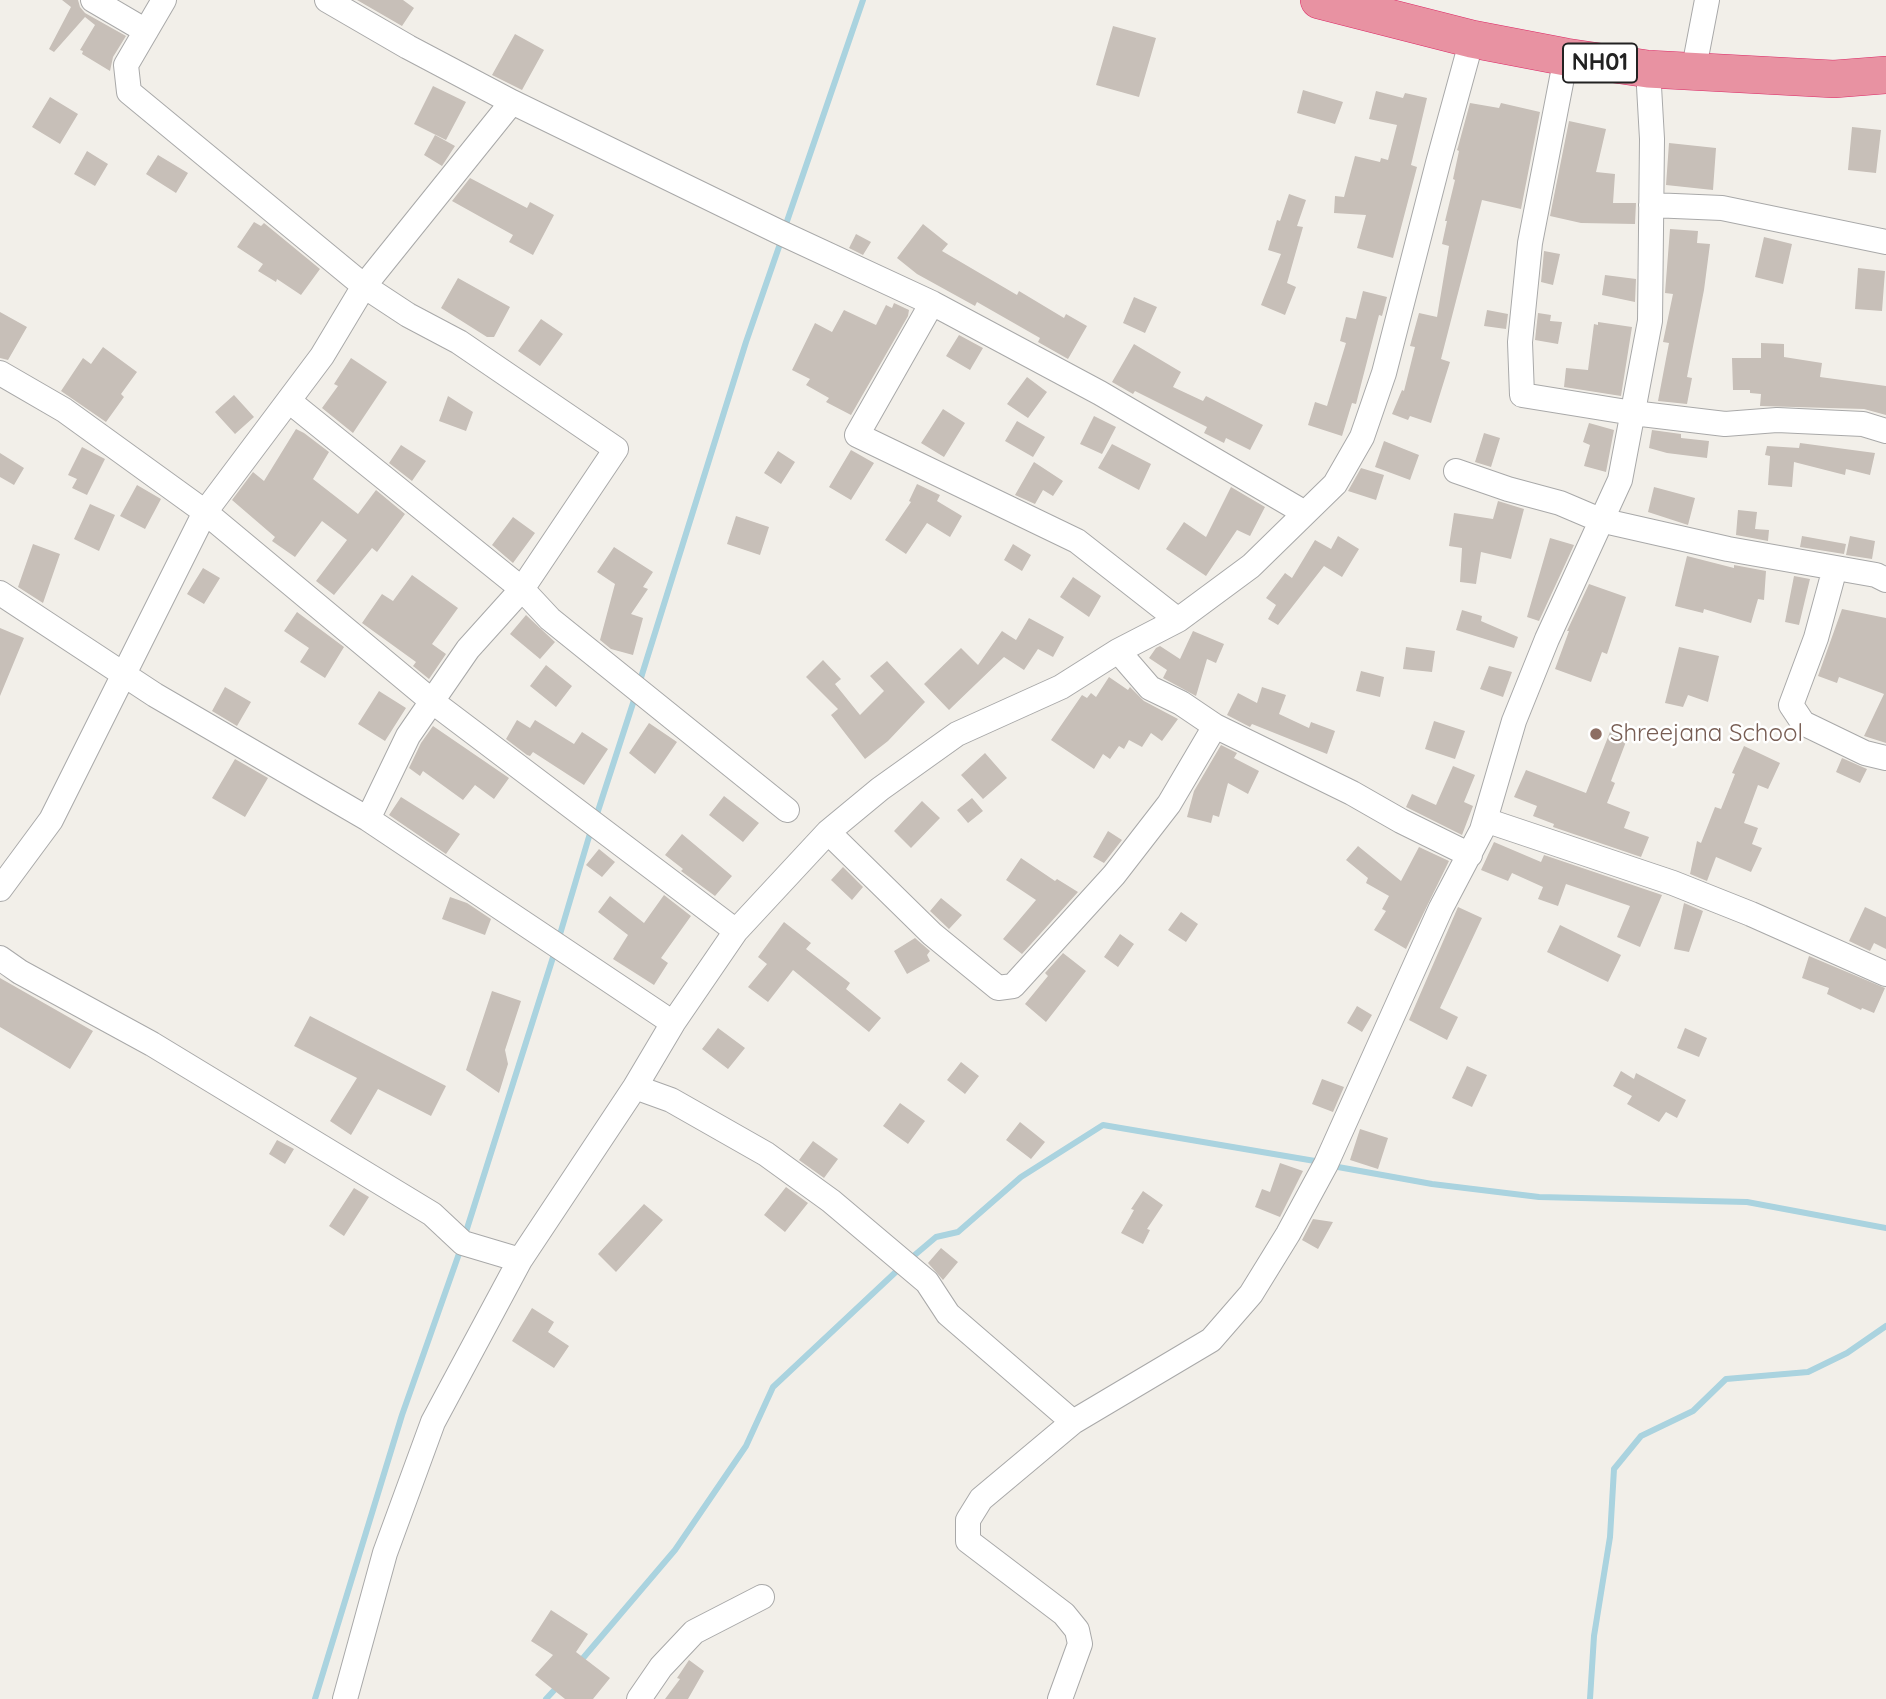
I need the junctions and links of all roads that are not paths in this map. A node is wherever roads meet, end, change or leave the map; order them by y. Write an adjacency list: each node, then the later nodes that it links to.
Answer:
1 (93, 0): 6 (street)
2 (164, 0): 6 (street)
3 (327, 0): 12 (street)
4 (1707, 0): 10 (street)
5 (1344, 3): 7 (highway, NH01)
6 (146, 31): 15 (street)
7 (1472, 39): 8 (highway, NH01); 23 (street)
8 (1566, 57): 9 (highway, NH01); 19 (street)
9 (1648, 69): 10 (highway, NH01); 13 (street)
10 (1693, 73): 11 (highway, NH01)
11 (1886, 75)
12 (512, 102): 15 (street); 16 (street)
13 (1651, 205): 14 (street); 19 (street)
14 (1886, 242)
15 (364, 286): 18 (street); 27 (street)
16 (932, 303): 23 (street); 29 (street)
17 (0, 373): 22 (street)
18 (289, 401): 22 (street); 27 (street)
19 (1633, 413): 20 (street); 24 (street)
20 (1886, 431)
21 (1456, 471): 24 (street)
22 (205, 512): 31 (street); 32 (street)
23 (1305, 513): 29 (street)
24 (1600, 520): 25 (street); 37 (street)
25 (1835, 568): 26 (street); 34 (street)
26 (1886, 580)
27 (522, 589): 32 (street); 35 (street)
28 (0, 593): 31 (street)
29 (1178, 620): 30 (street)
30 (1118, 651): 33 (street); 38 (street)
31 (123, 674): 36 (street); 40 (street)
32 (433, 702): 36 (street); 41 (street)
33 (1215, 726): 38 (street); 39 (street)
34 (1886, 758)
35 (787, 810)
36 (368, 819): 44 (street)
37 (1485, 820): 39 (street); 43 (street)
38 (828, 832): 41 (street)
39 (1470, 855): 47 (street)
40 (0, 889)
41 (736, 931): 44 (street)
42 (0, 958): 46 (street)
43 (1886, 974)
44 (673, 1023): 45 (street)
45 (635, 1087): 46 (street); 47 (street)
46 (520, 1260): 49 (street)
47 (1073, 1422): 51 (street)
48 (762, 1597): 50 (street)
49 (345, 1699)
50 (639, 1699)
51 (1060, 1699)

